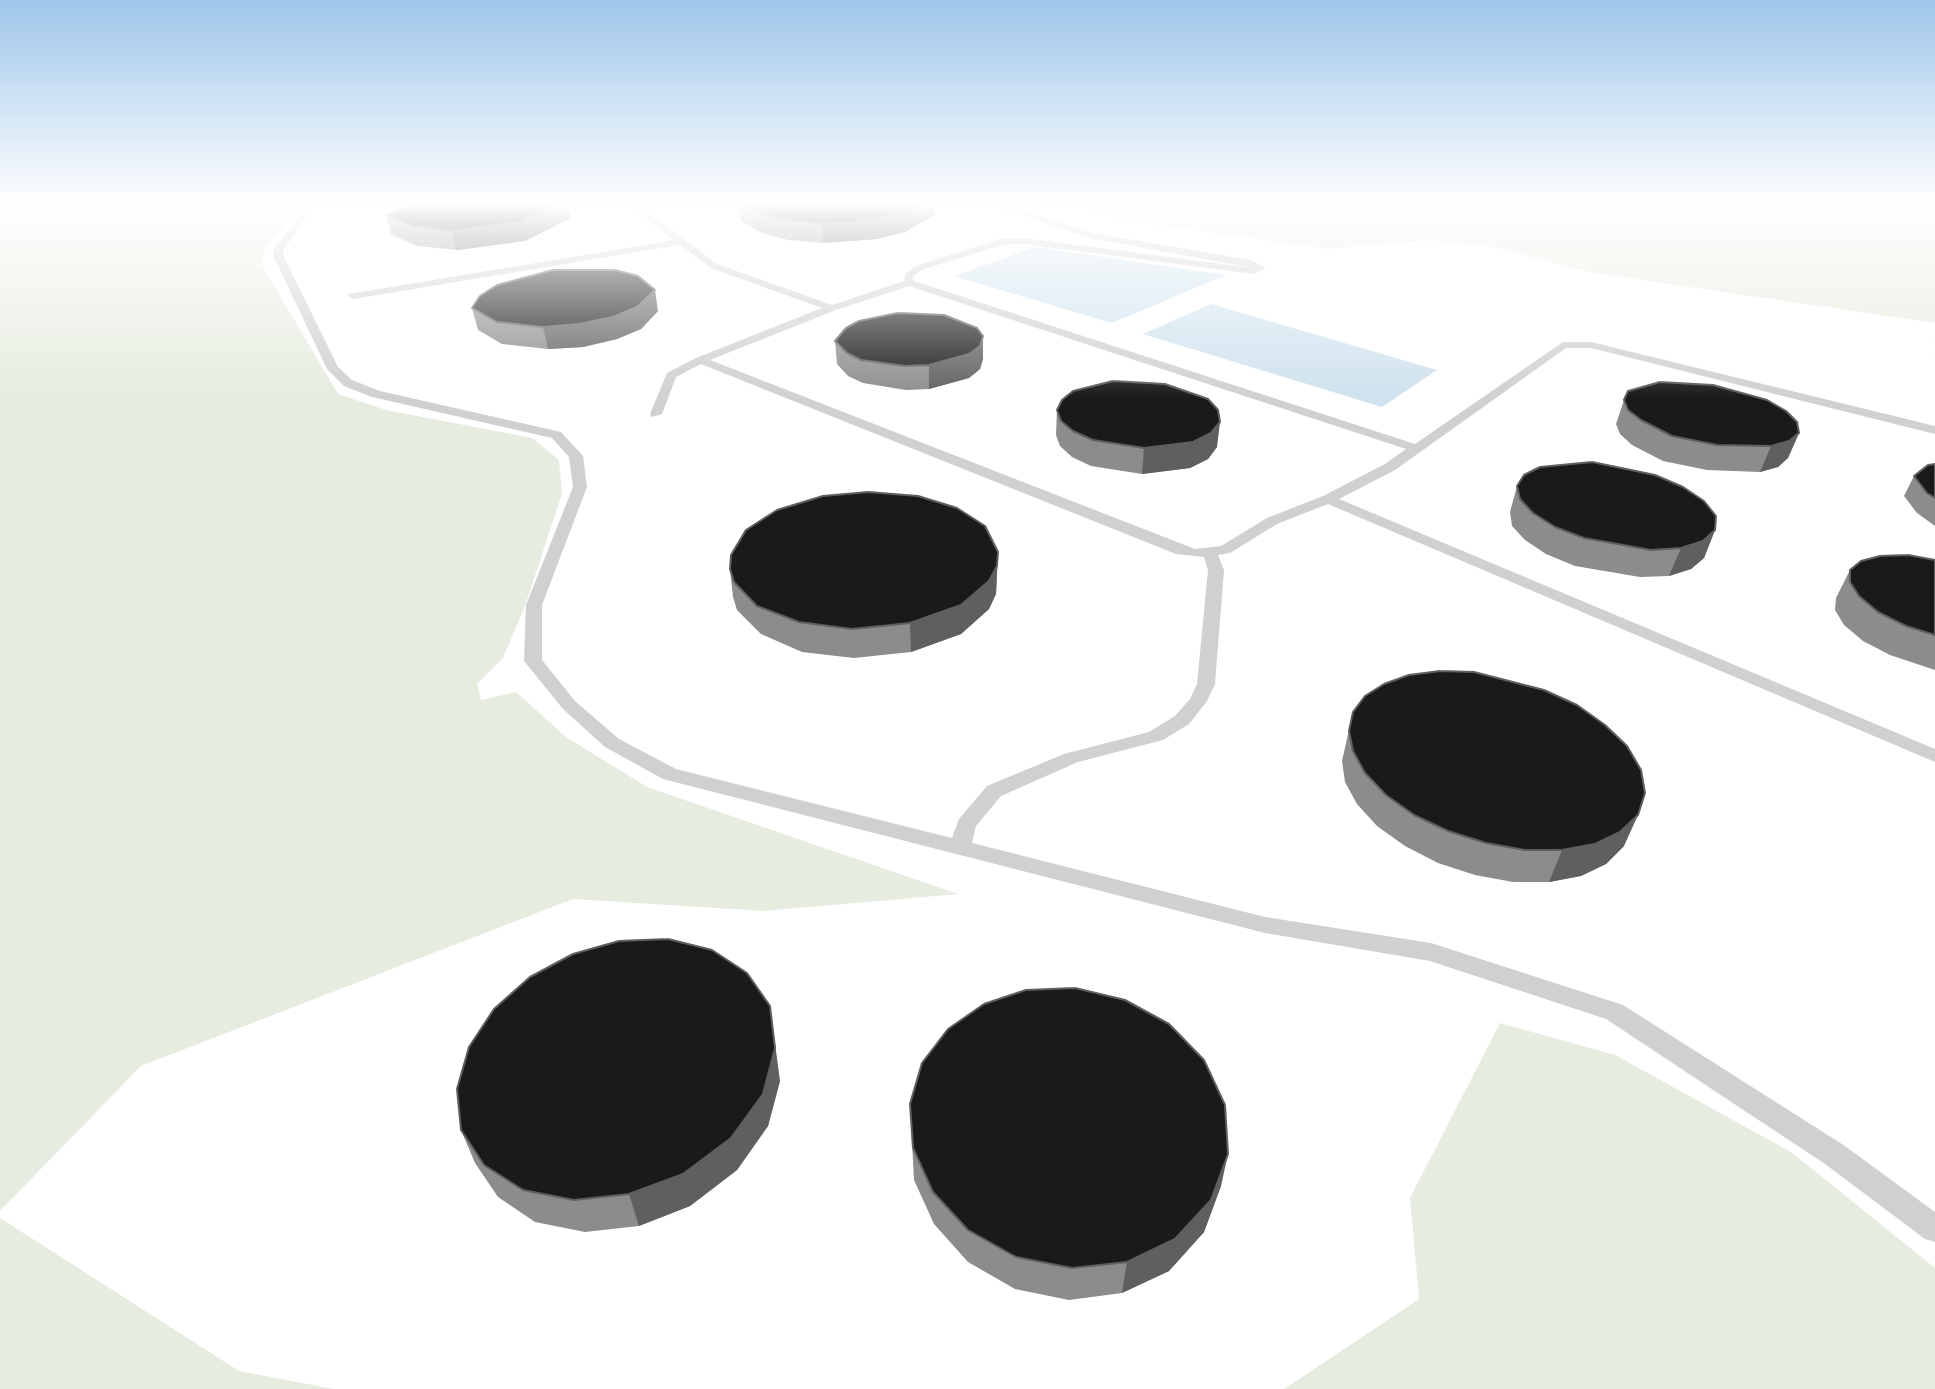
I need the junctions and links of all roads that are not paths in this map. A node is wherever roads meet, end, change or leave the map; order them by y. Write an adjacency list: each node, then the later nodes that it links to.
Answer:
1 (285, 269): 17 (lane)
2 (518, 269): 8 (lane)
3 (722, 269): 9 (lane)
4 (917, 269): 7 (lane)
5 (1236, 269): 6 (lane)
6 (1259, 269)
7 (909, 283): 9 (lane); 13 (lane)
8 (353, 296)
9 (832, 308): 10 (lane)
10 (700, 360): 11 (lane); 15 (lane)
11 (656, 414)
12 (1935, 430): 13 (lane)
13 (1415, 448): 14 (lane)
14 (1328, 499): 15 (lane); 16 (lane)
15 (1210, 554): 17 (lane)
16 (1935, 756)
17 (960, 848): 18 (lane)
18 (1935, 1229)

